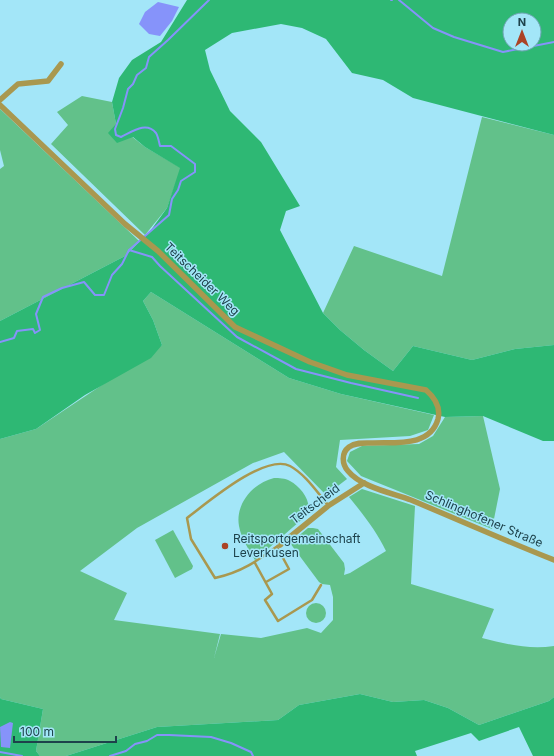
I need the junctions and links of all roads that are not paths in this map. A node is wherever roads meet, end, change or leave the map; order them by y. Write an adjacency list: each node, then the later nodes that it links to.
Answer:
1 (61, 64): 2 (street)
2 (0, 100)
3 (0, 105): 4 (street, Teitscheider Weg)
4 (438, 416): 5 (street, Schlinghofener Straße)
5 (364, 483): 6 (street, Teitscheid); 8 (street, Schlinghofener Straße)
6 (328, 506): 7 (street, Teitscheid); 9 (lane)
7 (278, 546): 9 (lane); 10 (lane)
8 (554, 560)
9 (255, 563): 10 (lane)
10 (266, 582): 11 (lane)
11 (321, 584)

